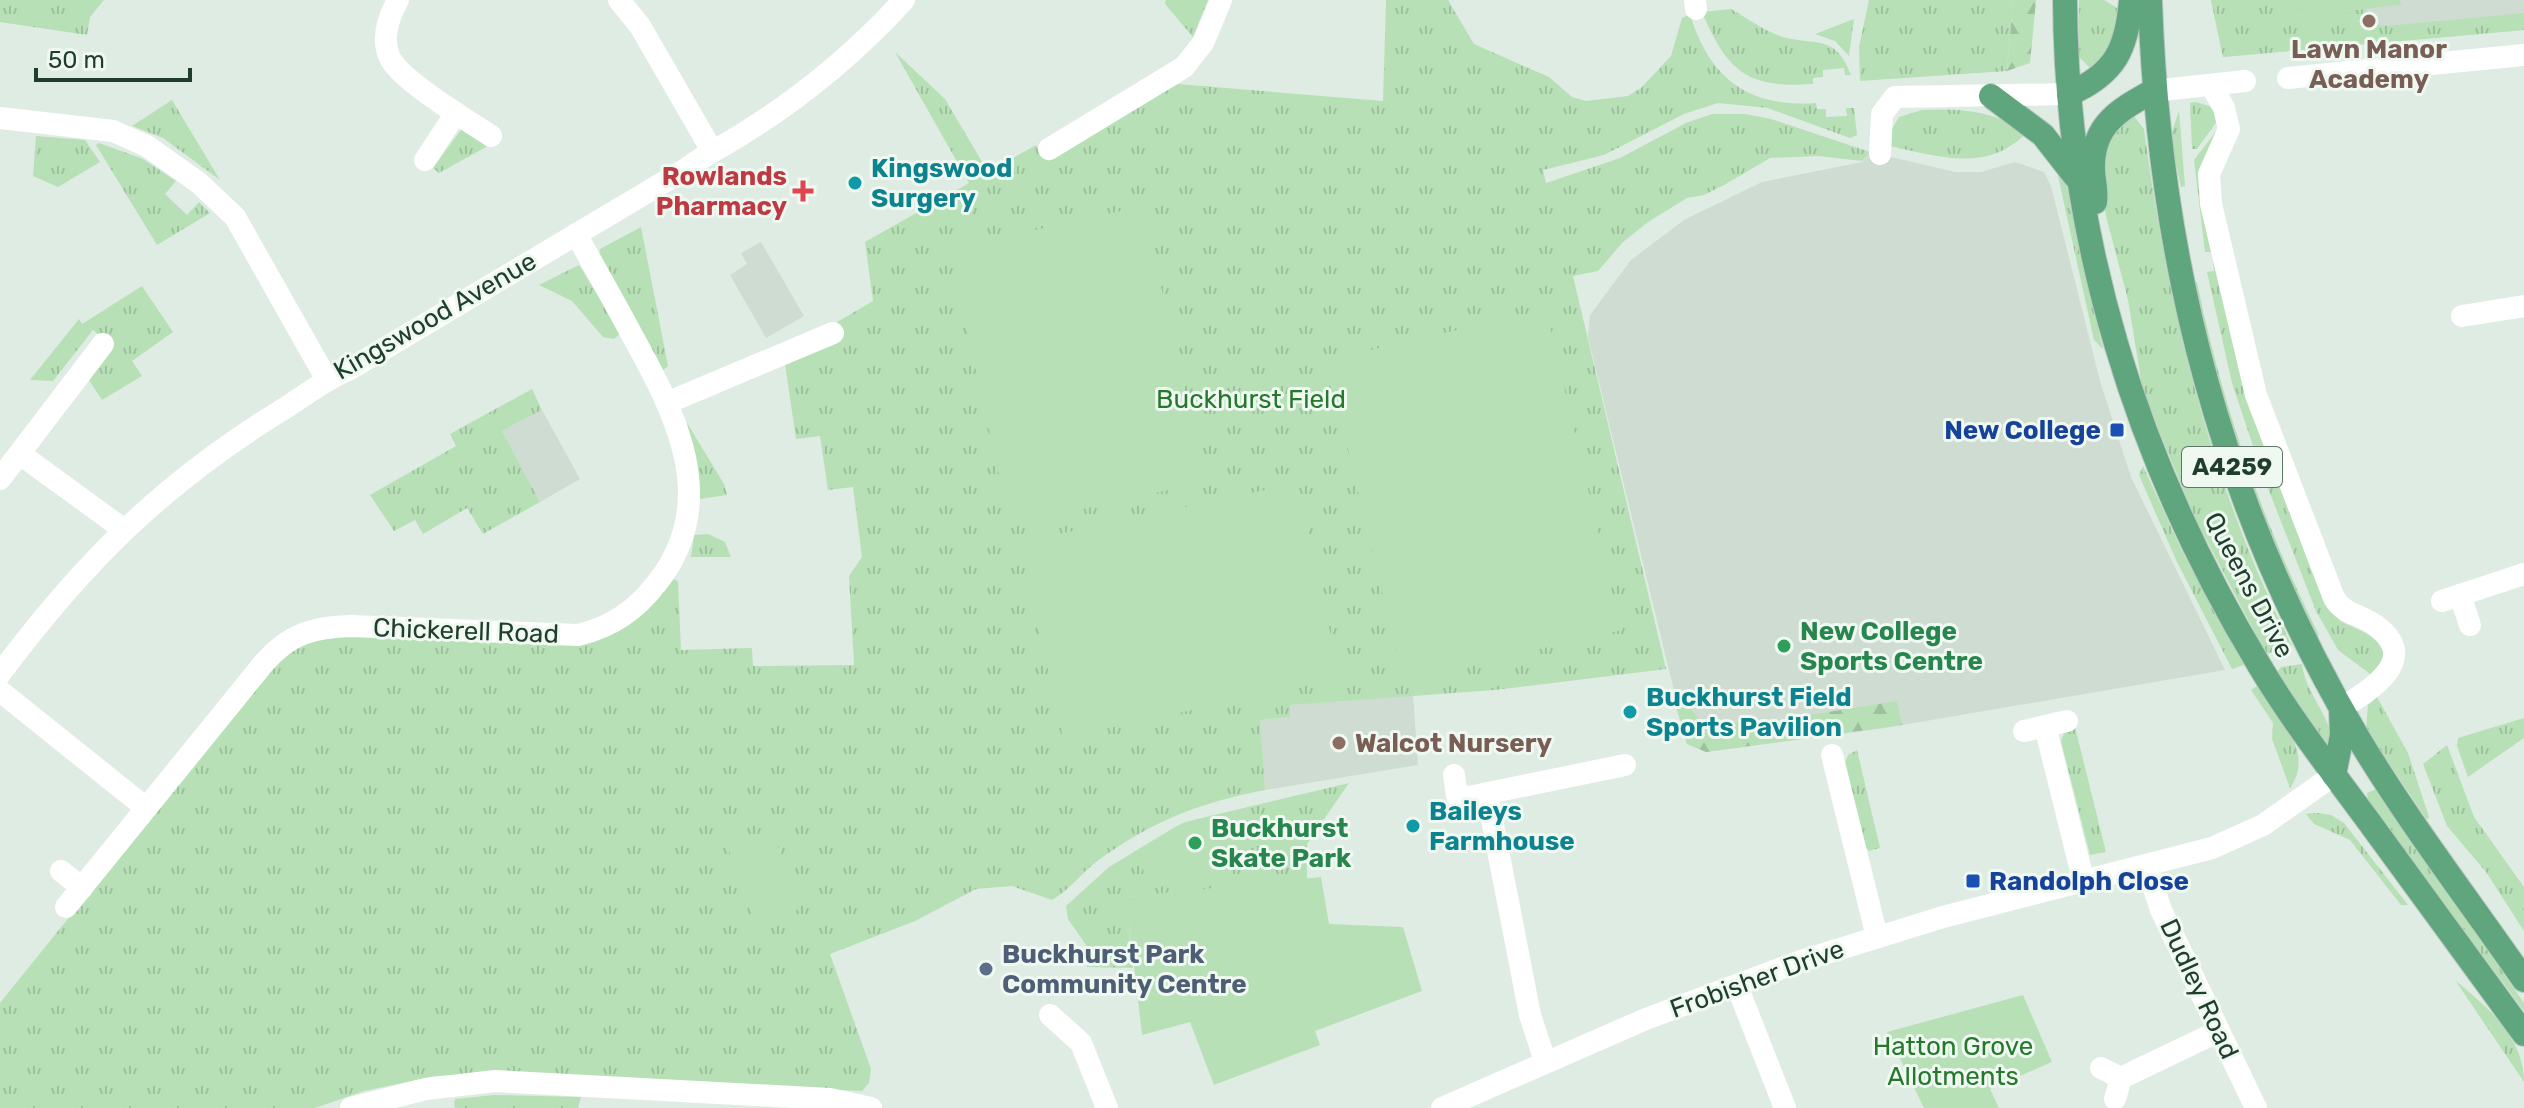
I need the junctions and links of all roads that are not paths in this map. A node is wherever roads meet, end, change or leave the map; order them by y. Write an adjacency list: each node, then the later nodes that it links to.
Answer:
1 (398, 0): 15 (street)
2 (619, 0): 18 (street)
3 (904, 0): 18 (street, Kingswood Avenue)
4 (1221, 0): 19 (street)
5 (2065, 0): 13 (main road, Queens Drive / A4259)
6 (2131, 0): 13 (main road)
7 (2150, 0): 12 (main road, Queens Drive / A4259)
8 (2524, 55): 9 (street)
9 (2288, 78)
10 (2245, 81): 11 (street)
11 (2211, 85): 12 (street); 38 (street)
12 (2153, 91): 13 (main road); 24 (main road); 38 (main road, Queens Drive / A4259)
13 (2069, 94): 14 (street); 22 (main road, Queens Drive / A4259)
14 (1991, 96): 20 (street); 22 (main road)
15 (456, 113): 17 (street); 21 (street)
16 (0, 118): 29 (street)
17 (491, 136)
18 (711, 149): 23 (street, Kingswood Avenue)
19 (1049, 149)
20 (1880, 154)
21 (425, 160)
22 (2077, 182): 24 (main road, Queens Drive / A4259)
23 (576, 234): 29 (street, Kingswood Avenue); 30 (street, Chickerell Road)
24 (2089, 244): 43 (main road, Queens Drive / A4259)
25 (2524, 306): 26 (street)
26 (2462, 316)
27 (833, 333): 30 (street)
28 (103, 344): 31 (street)
29 (326, 378): 33 (street, Kingswood Avenue)
30 (669, 402): 46 (street, Chickerell Road)
31 (20, 454): 32 (street); 33 (street)
32 (0, 479)
33 (123, 529): 36 (street, Kingswood Avenue)
34 (2524, 574): 35 (street)
35 (2470, 625)
36 (0, 674)
37 (0, 691): 46 (street)
38 (2341, 708): 43 (main road); 44 (main road, Queens Drive / A4259)
39 (2045, 726): 49 (street)
40 (1832, 755): 52 (street)
41 (1625, 765): 45 (street)
42 (1454, 775): 45 (street)
43 (2334, 775): 44 (main road); 47 (street, Frobisher Drive); 57 (main road, Queens Drive / A4259)
44 (2385, 779): 53 (main road, Queens Drive / A4259)
45 (1487, 794): 58 (street)
46 (146, 808): 50 (street, Chickerell Road)
47 (2147, 868): 49 (street, Frobisher Drive); 56 (street, Dudley Road)
48 (61, 871): 50 (street)
49 (2084, 883): 52 (street, Frobisher Drive)
50 (82, 888): 51 (street, Chickerell Road)
51 (66, 907)
52 (1877, 937): 54 (street, Frobisher Drive)
53 (2524, 980)
54 (1737, 986): 58 (street, Frobisher Drive); 64 (street)
55 (1050, 1015): 62 (street)
56 (2219, 1031): 59 (street); 65 (street, Dudley Road)
57 (2524, 1034)
58 (1545, 1061): 63 (street, Frobisher Drive)
59 (2112, 1082)
60 (351, 1108): 61 (street)
61 (871, 1108)
62 (1107, 1108)
63 (1442, 1108)
64 (1785, 1108)
65 (2256, 1108)

